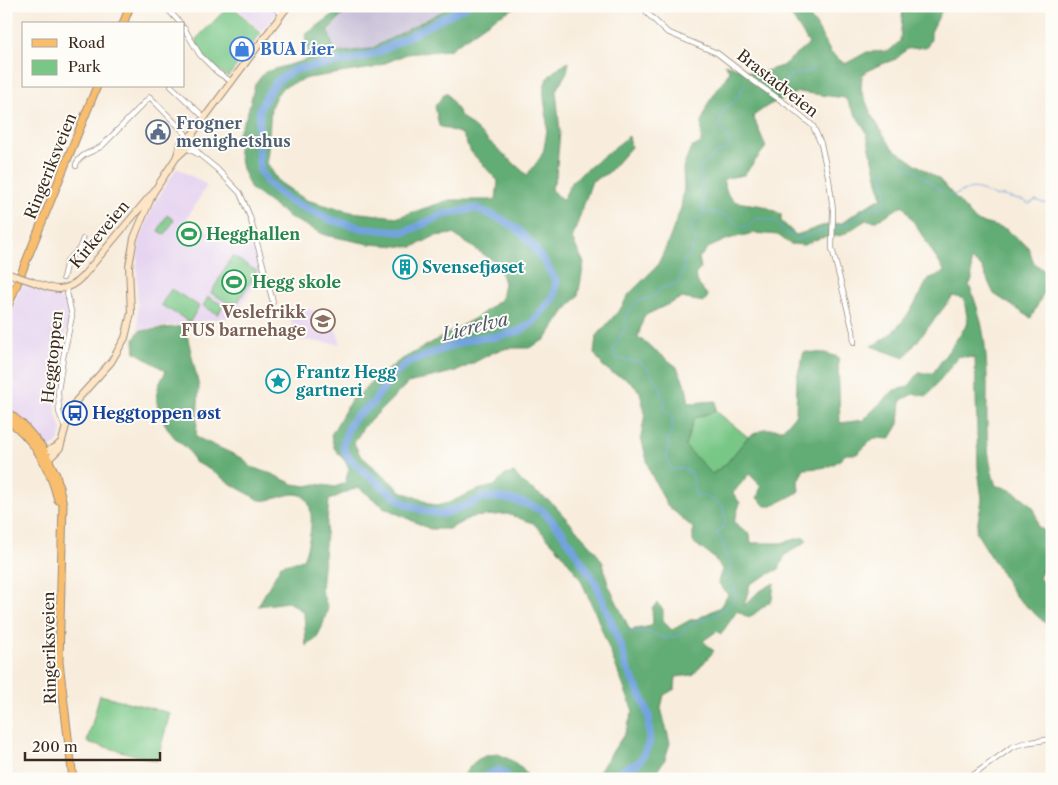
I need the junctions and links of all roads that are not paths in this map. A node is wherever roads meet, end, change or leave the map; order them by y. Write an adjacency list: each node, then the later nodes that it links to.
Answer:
1 (130, 6): 7 (main road)
2 (273, 6): 6 (street)
3 (288, 6): 6 (street)
4 (643, 6): 23 (street, Brastadveien)
5 (166, 7): 8 (street)
6 (282, 14): 10 (street)
7 (123, 22)
8 (179, 22)
9 (185, 30): 10 (street)
10 (232, 82): 13 (street)
11 (96, 88): 22 (main road, Ringeriksveien)
12 (173, 88): 13 (street)
13 (205, 118): 14 (street)
14 (186, 144): 15 (street); 16 (street); 21 (street)
15 (76, 166)
16 (153, 193): 20 (street, Kirkeveien); 26 (street)
17 (84, 239): 19 (street)
18 (6, 273): 20 (street, Kirkeveien, bridge)
19 (64, 278)
20 (66, 288): 26 (street, Heggtoppen)
21 (273, 302)
22 (6, 311)
23 (854, 342)
24 (6, 411): 27 (main road, Ringeriksveien)
25 (6, 418): 27 (main road, Ringeriksveien)
26 (66, 426): 27 (street)
27 (46, 456): 29 (main road, Ringeriksveien)
28 (1052, 739): 30 (street)
29 (73, 779)
30 (968, 779)

